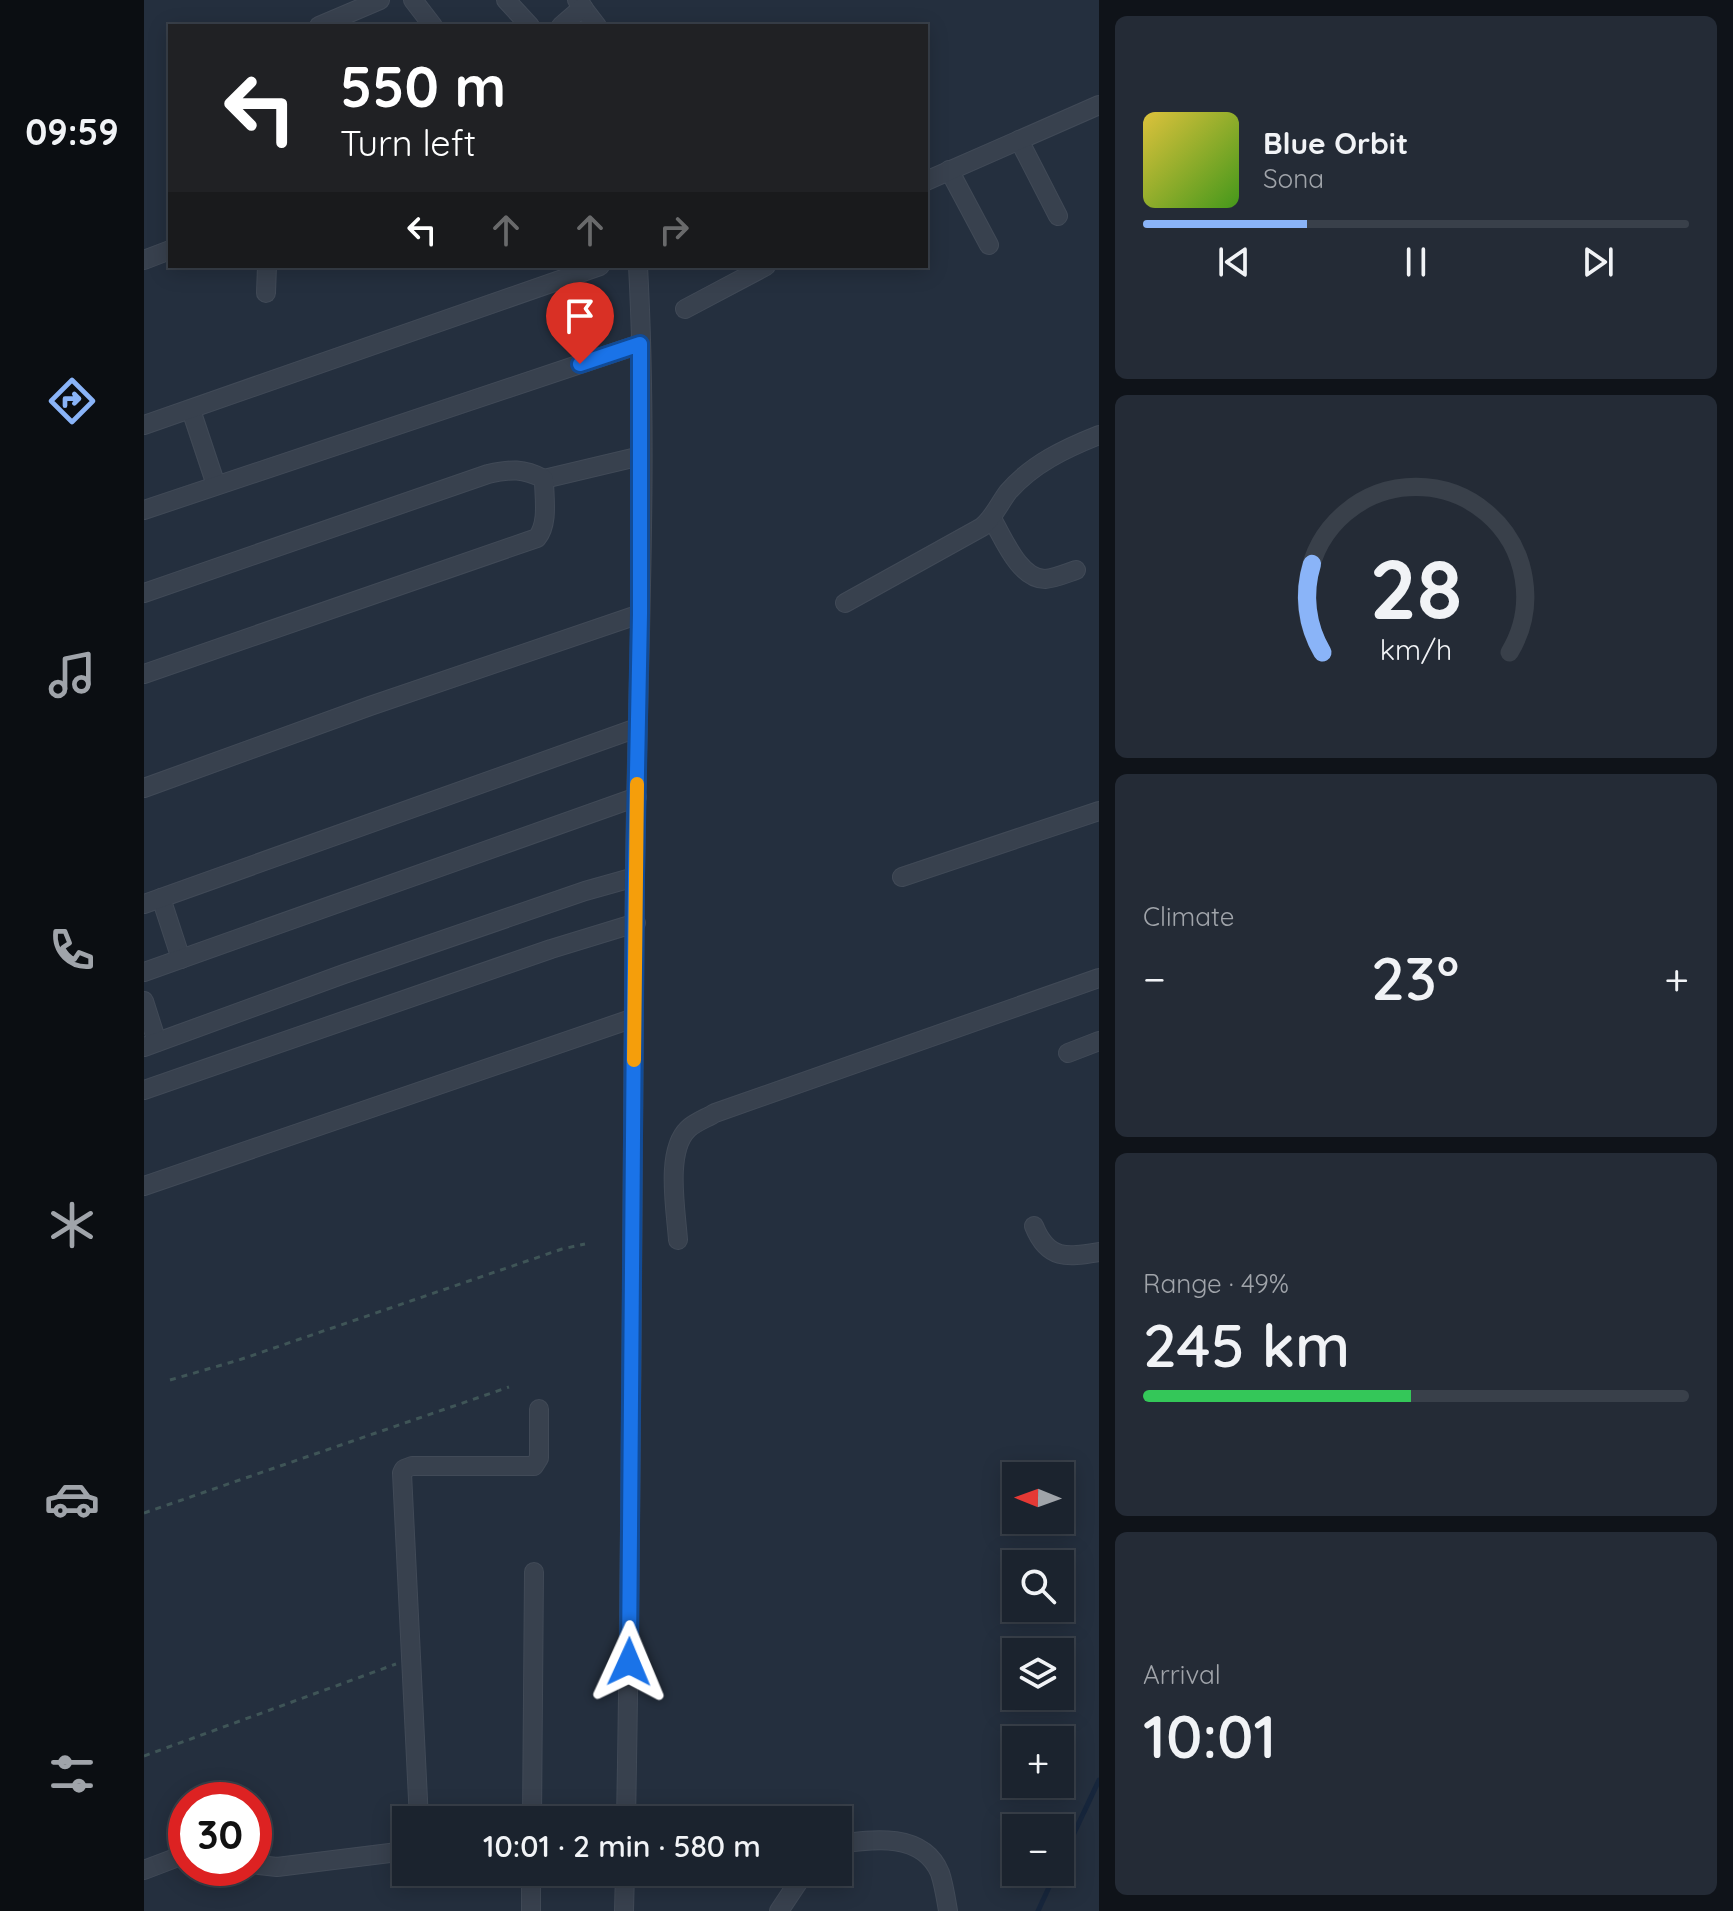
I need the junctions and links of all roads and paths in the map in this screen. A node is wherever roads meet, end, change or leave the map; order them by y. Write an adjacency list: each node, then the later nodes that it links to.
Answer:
1 (380, 0): 5 (street)
2 (413, 0): 6 (street)
3 (506, 0): 7 (street)
4 (580, 4): 8 (street); 9 (street)
5 (324, 24)
6 (431, 24)
7 (528, 24)
8 (563, 24)
9 (595, 24)
10 (1099, 105): 11 (street)
11 (1019, 140): 12 (street); 14 (street)
12 (949, 170): 13 (street); 15 (street)
13 (928, 178)
14 (1058, 216)
15 (989, 245)
16 (168, 251): 17 (street)
17 (144, 260)
18 (267, 268): 22 (street)
19 (594, 268): 25 (street)
20 (638, 268): 24 (street)
21 (762, 268): 23 (street)
22 (266, 293)
23 (685, 309)
24 (640, 344): 28 (street); 30 (street)
25 (191, 410): 26 (street); 30 (street)
26 (144, 425)
27 (1099, 435): 32 (street)
28 (641, 456): 29 (street); 36 (street)
29 (544, 479): 34 (street); 37 (street)
30 (216, 485): 31 (street)
31 (144, 510)
32 (992, 519): 33 (street); 35 (street)
33 (1076, 570)
34 (144, 593)
35 (845, 603)
36 (640, 614): 38 (street); 39 (street)
37 (144, 674)
38 (637, 728): 40 (street); 44 (street)
39 (144, 788)
40 (637, 797): 42 (street); 46 (street)
41 (1099, 811): 43 (street)
42 (635, 877): 45 (street); 52 (street)
43 (902, 877)
44 (153, 901): 46 (street)
45 (636, 923): 50 (street); 54 (street)
46 (181, 959): 47 (street)
47 (144, 972)
48 (1099, 978): 57 (street)
49 (144, 1001): 52 (street)
50 (634, 1018): 55 (street); 69 (street)
51 (1099, 1041): 53 (street)
52 (150, 1044)
53 (1068, 1053)
54 (144, 1090)
55 (144, 1186)
56 (1034, 1226): 59 (street)
57 (678, 1240)
58 (585, 1244): 60 (path)
59 (1099, 1252)
60 (170, 1380)
61 (509, 1387): 63 (path)
62 (539, 1409): 65 (street)
63 (144, 1513)
64 (534, 1572): 68 (street)
65 (411, 1659): 66 (path); 67 (street)
66 (144, 1756)
67 (418, 1806)
68 (532, 1806)
69 (626, 1806)
70 (852, 1843): 81 (street)
71 (392, 1853): 73 (street)
72 (168, 1861): 74 (street)
73 (272, 1866)
74 (144, 1870)
75 (531, 1886): 78 (street)
76 (625, 1886): 79 (street)
77 (796, 1886): 80 (street)
78 (531, 1911)
79 (624, 1911)
80 (779, 1911)
81 (948, 1911)

